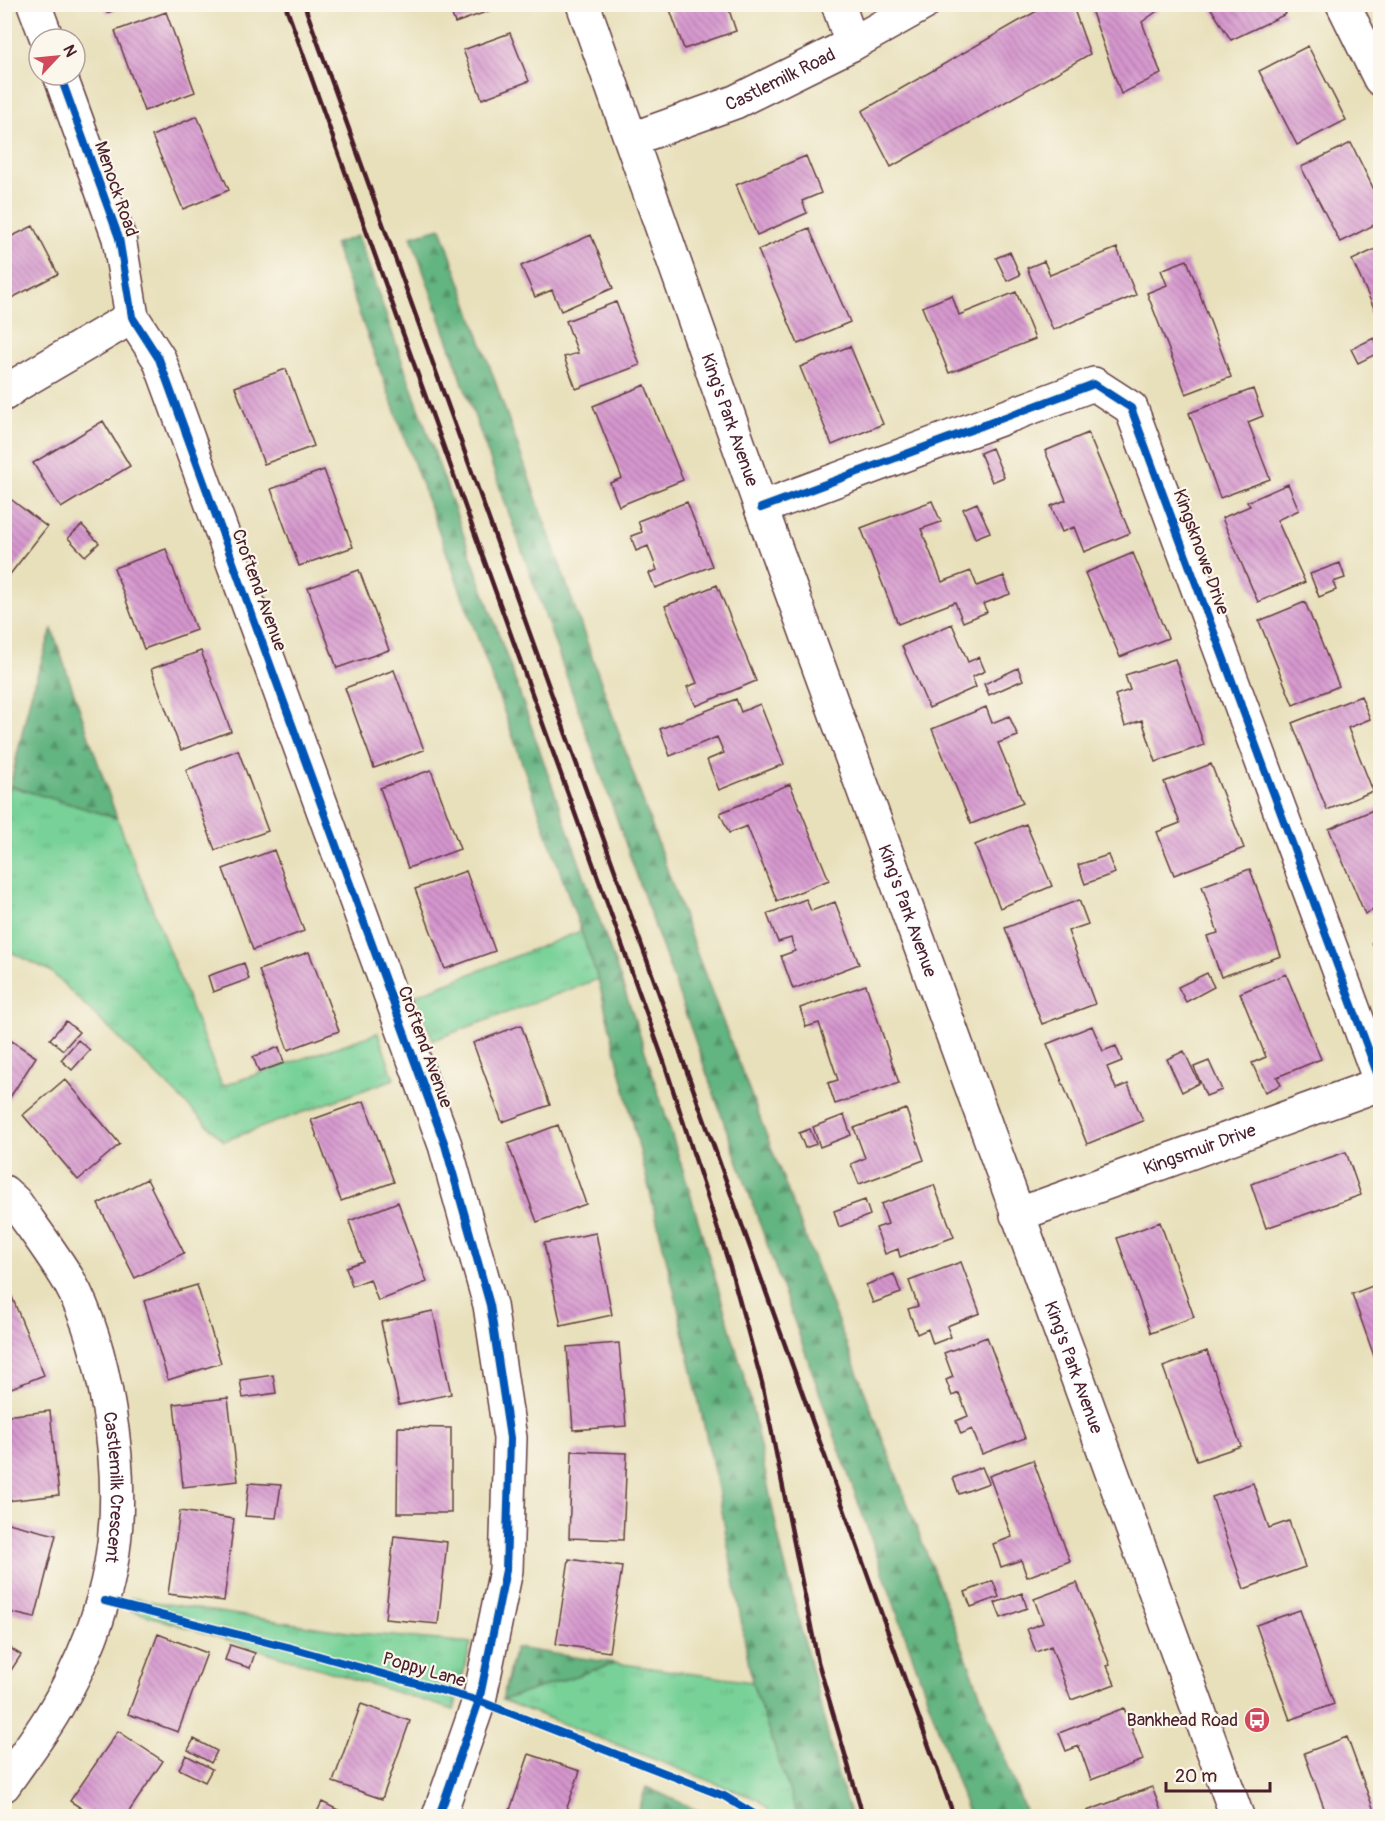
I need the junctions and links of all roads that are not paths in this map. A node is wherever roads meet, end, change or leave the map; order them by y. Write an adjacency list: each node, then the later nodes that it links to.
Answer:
1 (34, 4): 6 (street)
2 (583, 4): 10 (street, King's Park Avenue)
3 (838, 4): 7 (street)
4 (923, 4): 7 (street, Castlemilk Road)
5 (1343, 4): 8 (street)
6 (43, 27)
7 (852, 44): 10 (street, Castlemilk Road)
8 (1380, 79)
9 (64, 87): 11 (street, Menock Road)
10 (632, 139): 13 (street, King's Park Avenue)
11 (132, 317): 12 (street); 18 (street, Croftend Avenue)
12 (4, 394)
13 (761, 508): 14 (street, Kingsknowe Drive); 16 (street, King's Park Avenue)
14 (1380, 1083): 16 (street, Kingsmuir Drive)
15 (4, 1192): 17 (street, Castlemilk Crescent)
16 (1017, 1215): 19 (street, King's Park Avenue)
17 (4, 1785)
18 (440, 1816)
19 (1237, 1816)

